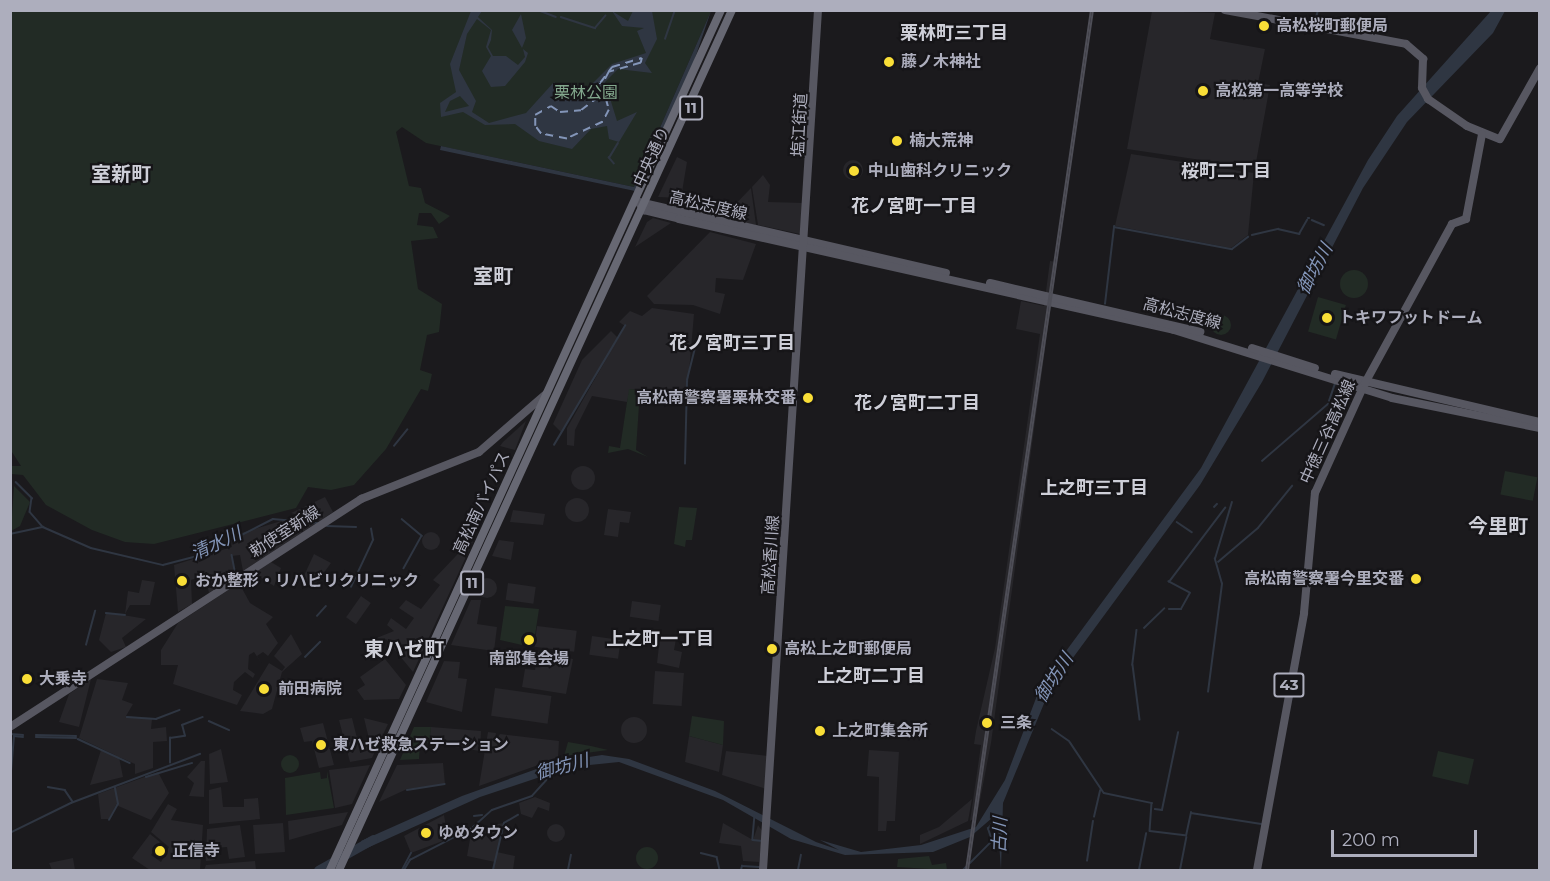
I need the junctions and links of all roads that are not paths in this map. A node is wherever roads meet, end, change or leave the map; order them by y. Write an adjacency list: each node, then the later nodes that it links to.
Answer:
1 (721, 10): 7 (highway, 中央通り / 11)
2 (732, 10): 7 (highway, 中央通り / 11)
3 (818, 10): 8 (main road, 塩江街道)
4 (1225, 10): 6 (main road)
5 (1539, 68): 6 (main road)
6 (1482, 134): 11 (main road, 中徳三谷高松線 / 43)
7 (640, 210): 8 (main road, 高松志度線); 9 (highway, 高松南バイパス / 11); 10 (highway, 高松南バイパス / 11)
8 (806, 244): 11 (main road, 高松志度線); 17 (main road, 高松香川線)
9 (572, 367): 10 (main road, 勅使室新線); 15 (highway, 高松南バイパス / 11)
10 (554, 386): 14 (main road, 勅使室新線); 16 (highway, 高松南バイパス / 11)
11 (1363, 386): 12 (main road, 高松志度線); 13 (main road, 高松志度線); 18 (main road, 中徳三谷高松線 / 43)
12 (1539, 422)
13 (1539, 428)
14 (10, 727)
15 (341, 867)
16 (330, 870)
17 (763, 870)
18 (1257, 870)

